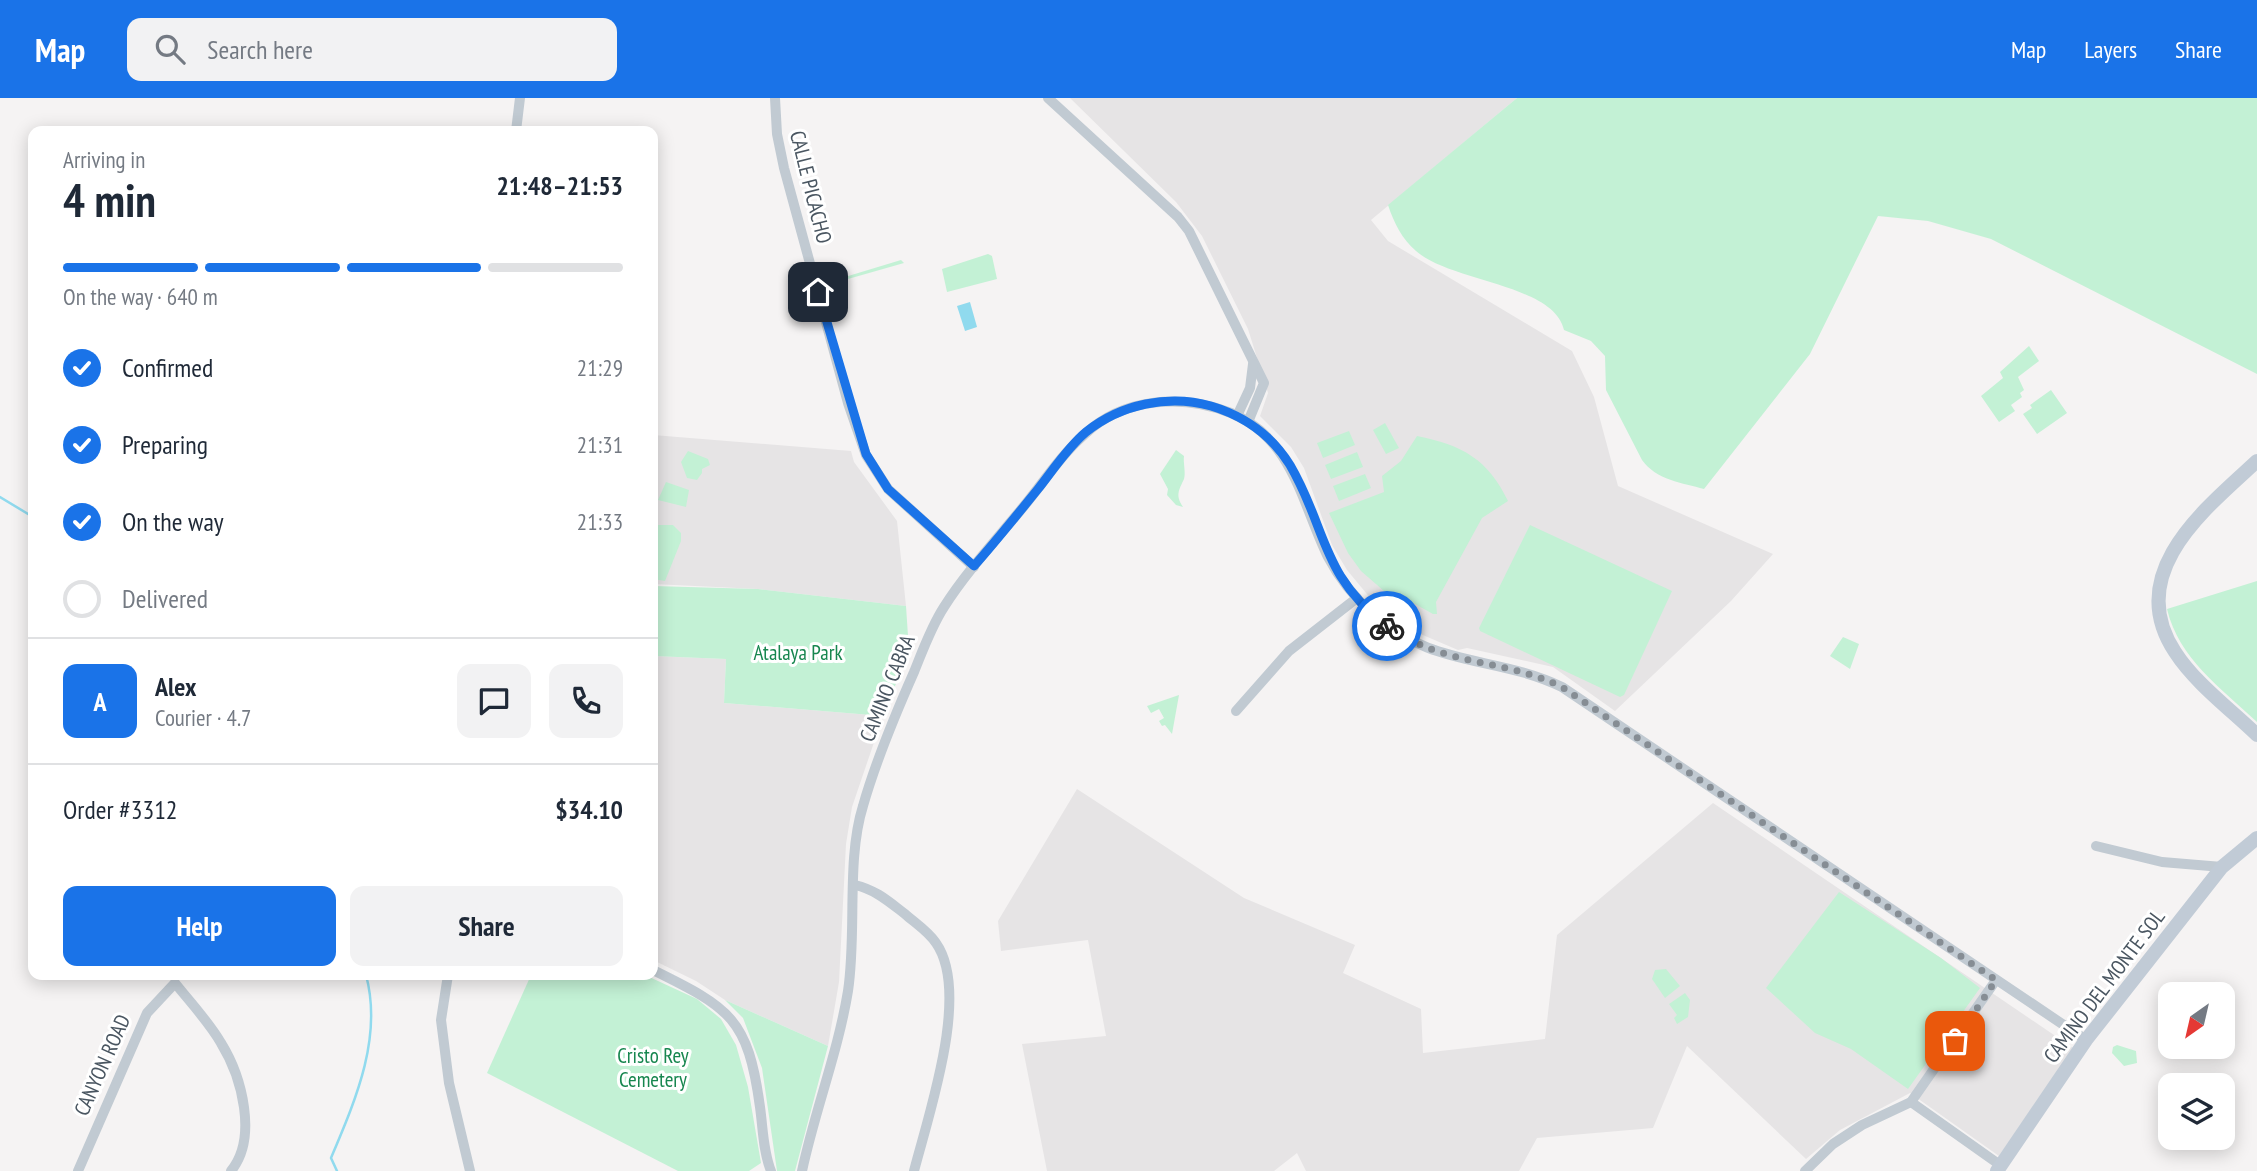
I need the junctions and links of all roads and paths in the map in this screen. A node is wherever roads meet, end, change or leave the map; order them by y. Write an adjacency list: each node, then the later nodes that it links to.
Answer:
1 (520, 98): 4 (street)
2 (775, 98): 7 (street, CALLE PICACHO)
3 (1048, 98): 5 (street)
4 (517, 126)
5 (1243, 419): 7 (street, CAMINO CABRA); 8 (street)
6 (2257, 461): 10 (street)
7 (974, 566): 14 (street, CAMINO CABRA)
8 (1357, 598): 9 (street); 17 (street)
9 (1236, 711)
10 (2257, 736)
11 (2257, 838): 13 (street, CAMINO DEL MONTE SOL)
12 (2096, 846): 13 (street)
13 (2222, 867): 18 (street, CAMINO DEL MONTE SOL)
14 (855, 885): 25 (street, CAMINO CABRA); 26 (street)
15 (658, 972): 24 (street)
16 (447, 980): 23 (street)
17 (1996, 980): 18 (street); 19 (street)
18 (2087, 1040): 20 (street, CAMINO DEL MONTE SOL)
19 (1911, 1102): 20 (street); 27 (street)
20 (1999, 1168)
21 (78, 1171): 22 (street, CANYON ROAD)
22 (231, 1171)
23 (470, 1171)
24 (771, 1171)
25 (802, 1171)
26 (914, 1171)
27 (1805, 1171)

